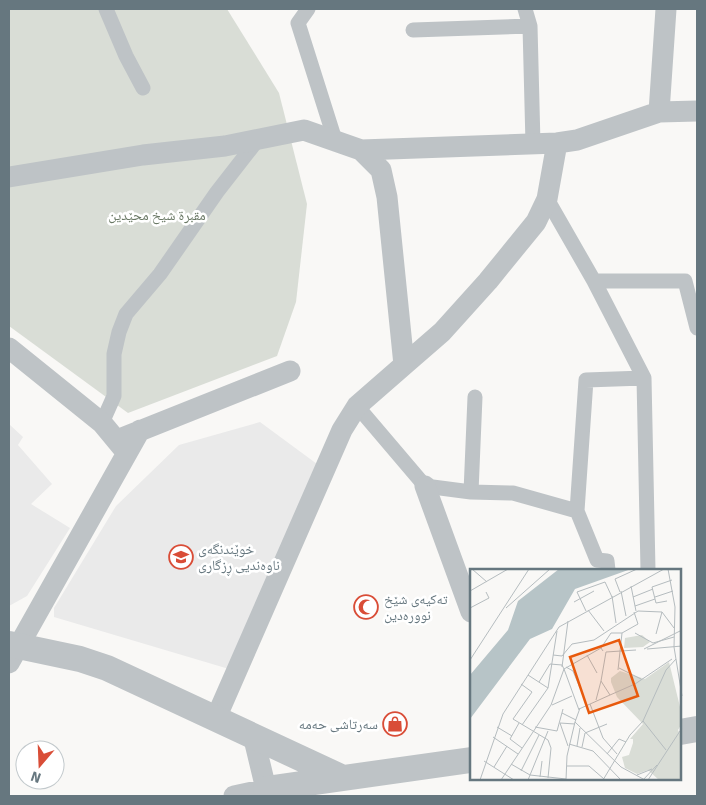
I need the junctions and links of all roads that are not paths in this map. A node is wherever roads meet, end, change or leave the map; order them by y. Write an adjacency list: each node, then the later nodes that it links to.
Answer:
1 (106, 9): 8 (street)
2 (308, 9): 5 (street)
3 (524, 9): 6 (street)
4 (666, 9): 10 (street)
5 (296, 16): 12 (street)
6 (530, 26): 7 (street); 14 (street)
7 (413, 30)
8 (143, 88)
9 (697, 111): 10 (street)
10 (660, 112): 13 (street)
11 (260, 138): 12 (street); 16 (street); 27 (street)
12 (335, 140): 15 (street)
13 (557, 143): 14 (street); 17 (street)
14 (533, 144): 15 (street)
15 (362, 150): 22 (street)
16 (9, 177)
17 (547, 200): 19 (street); 22 (street)
18 (691, 280): 19 (street); 20 (street)
19 (594, 281): 24 (street)
20 (697, 328)
21 (9, 348): 27 (street)
22 (404, 366): 26 (street)
23 (290, 371): 28 (street)
24 (644, 378): 31 (street); 33 (street)
25 (475, 397): 30 (street)
26 (357, 406): 29 (street); 36 (street)
27 (102, 423): 28 (street)
28 (122, 447): 35 (street)
29 (425, 486): 30 (street); 34 (street)
30 (471, 492): 31 (street)
31 (577, 511): 32 (street)
32 (608, 569)
33 (648, 569)
34 (470, 609)
35 (12, 651): 36 (street)
36 (216, 718): 39 (street)
37 (697, 729): 38 (street)
38 (681, 732)
39 (253, 735): 41 (street); 42 (street)
40 (470, 760): 41 (street)
41 (343, 778): 42 (street)
42 (266, 789): 43 (street)
43 (234, 796)

